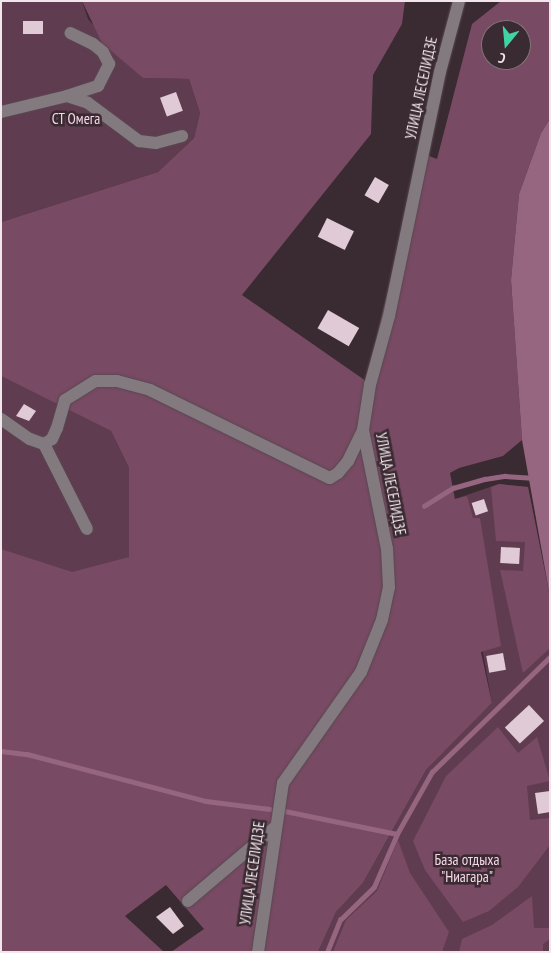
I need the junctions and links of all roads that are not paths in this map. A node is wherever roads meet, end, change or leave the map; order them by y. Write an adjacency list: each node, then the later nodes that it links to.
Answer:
1 (459, 1): 7 (street, УЛИЦА ЛЕСЕЛИДЗЕ)
2 (70, 33): 3 (street)
3 (67, 96): 4 (street); 5 (street)
4 (1, 112)
5 (182, 136)
6 (1, 419): 8 (street)
7 (363, 430): 8 (street); 10 (street, УЛИЦА ЛЕСЕЛИДЗЕ)
8 (44, 444): 9 (street)
9 (86, 529)
10 (274, 828): 11 (street); 12 (street, УЛИЦА ЛЕСЕЛИДЗЕ)
11 (188, 901)
12 (258, 952)

